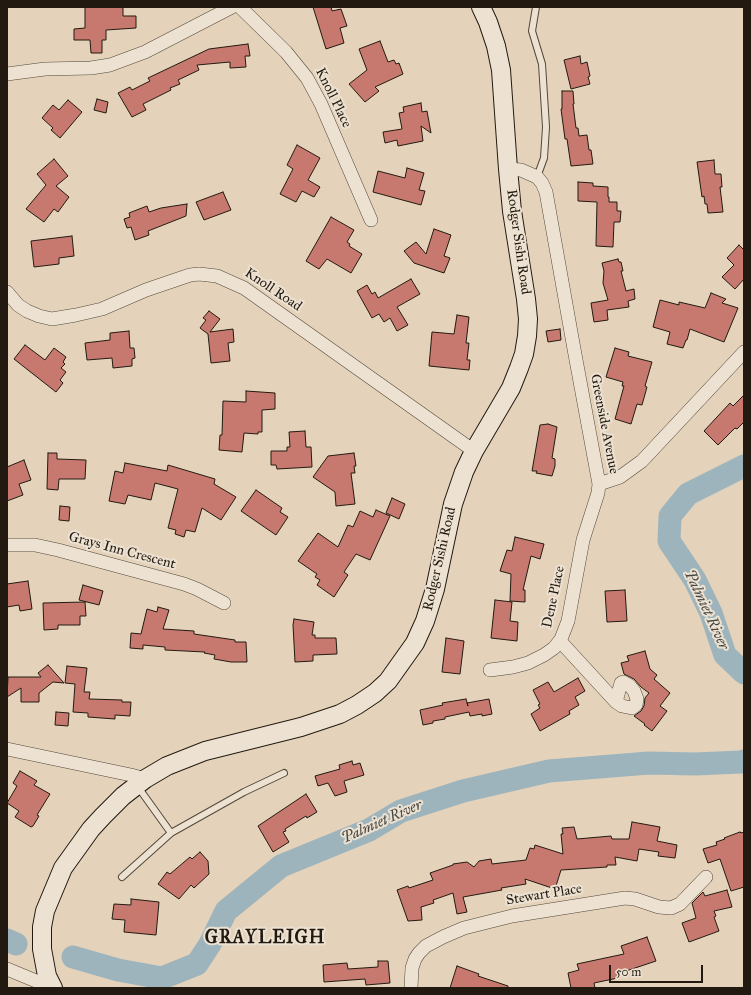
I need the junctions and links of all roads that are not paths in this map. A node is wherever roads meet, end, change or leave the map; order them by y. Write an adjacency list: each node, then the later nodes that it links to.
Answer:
1 (232, 7): 5 (street)
2 (240, 7): 8 (street, Knoll Place)
3 (481, 7): 6 (main road, Rodger Sishi Road)
4 (536, 7): 7 (lane)
5 (7, 74)
6 (508, 169): 7 (street); 11 (main road, Rodger Sishi Road)
7 (537, 177): 12 (street, Greenside Avenue)
8 (371, 220)
9 (7, 292): 11 (street, Knoll Road)
10 (744, 352): 12 (street, Greenside Avenue)
11 (474, 451): 20 (main road, Rodger Sishi Road)
12 (599, 484): 15 (street, Dene Place)
13 (7, 545): 14 (street, Grays Inn Crescent)
14 (224, 603)
15 (560, 641): 16 (street, Dene Place); 17 (street)
16 (490, 670)
17 (616, 702)
18 (7, 749): 20 (street)
19 (284, 773): 21 (lane)
20 (141, 782): 21 (lane); 25 (main road, Rodger Sishi Road)
21 (171, 833): 22 (lane)
22 (122, 877)
23 (706, 877): 26 (street, Stewart Place)
24 (7, 969): 25 (street)
25 (53, 988)
26 (411, 988)

